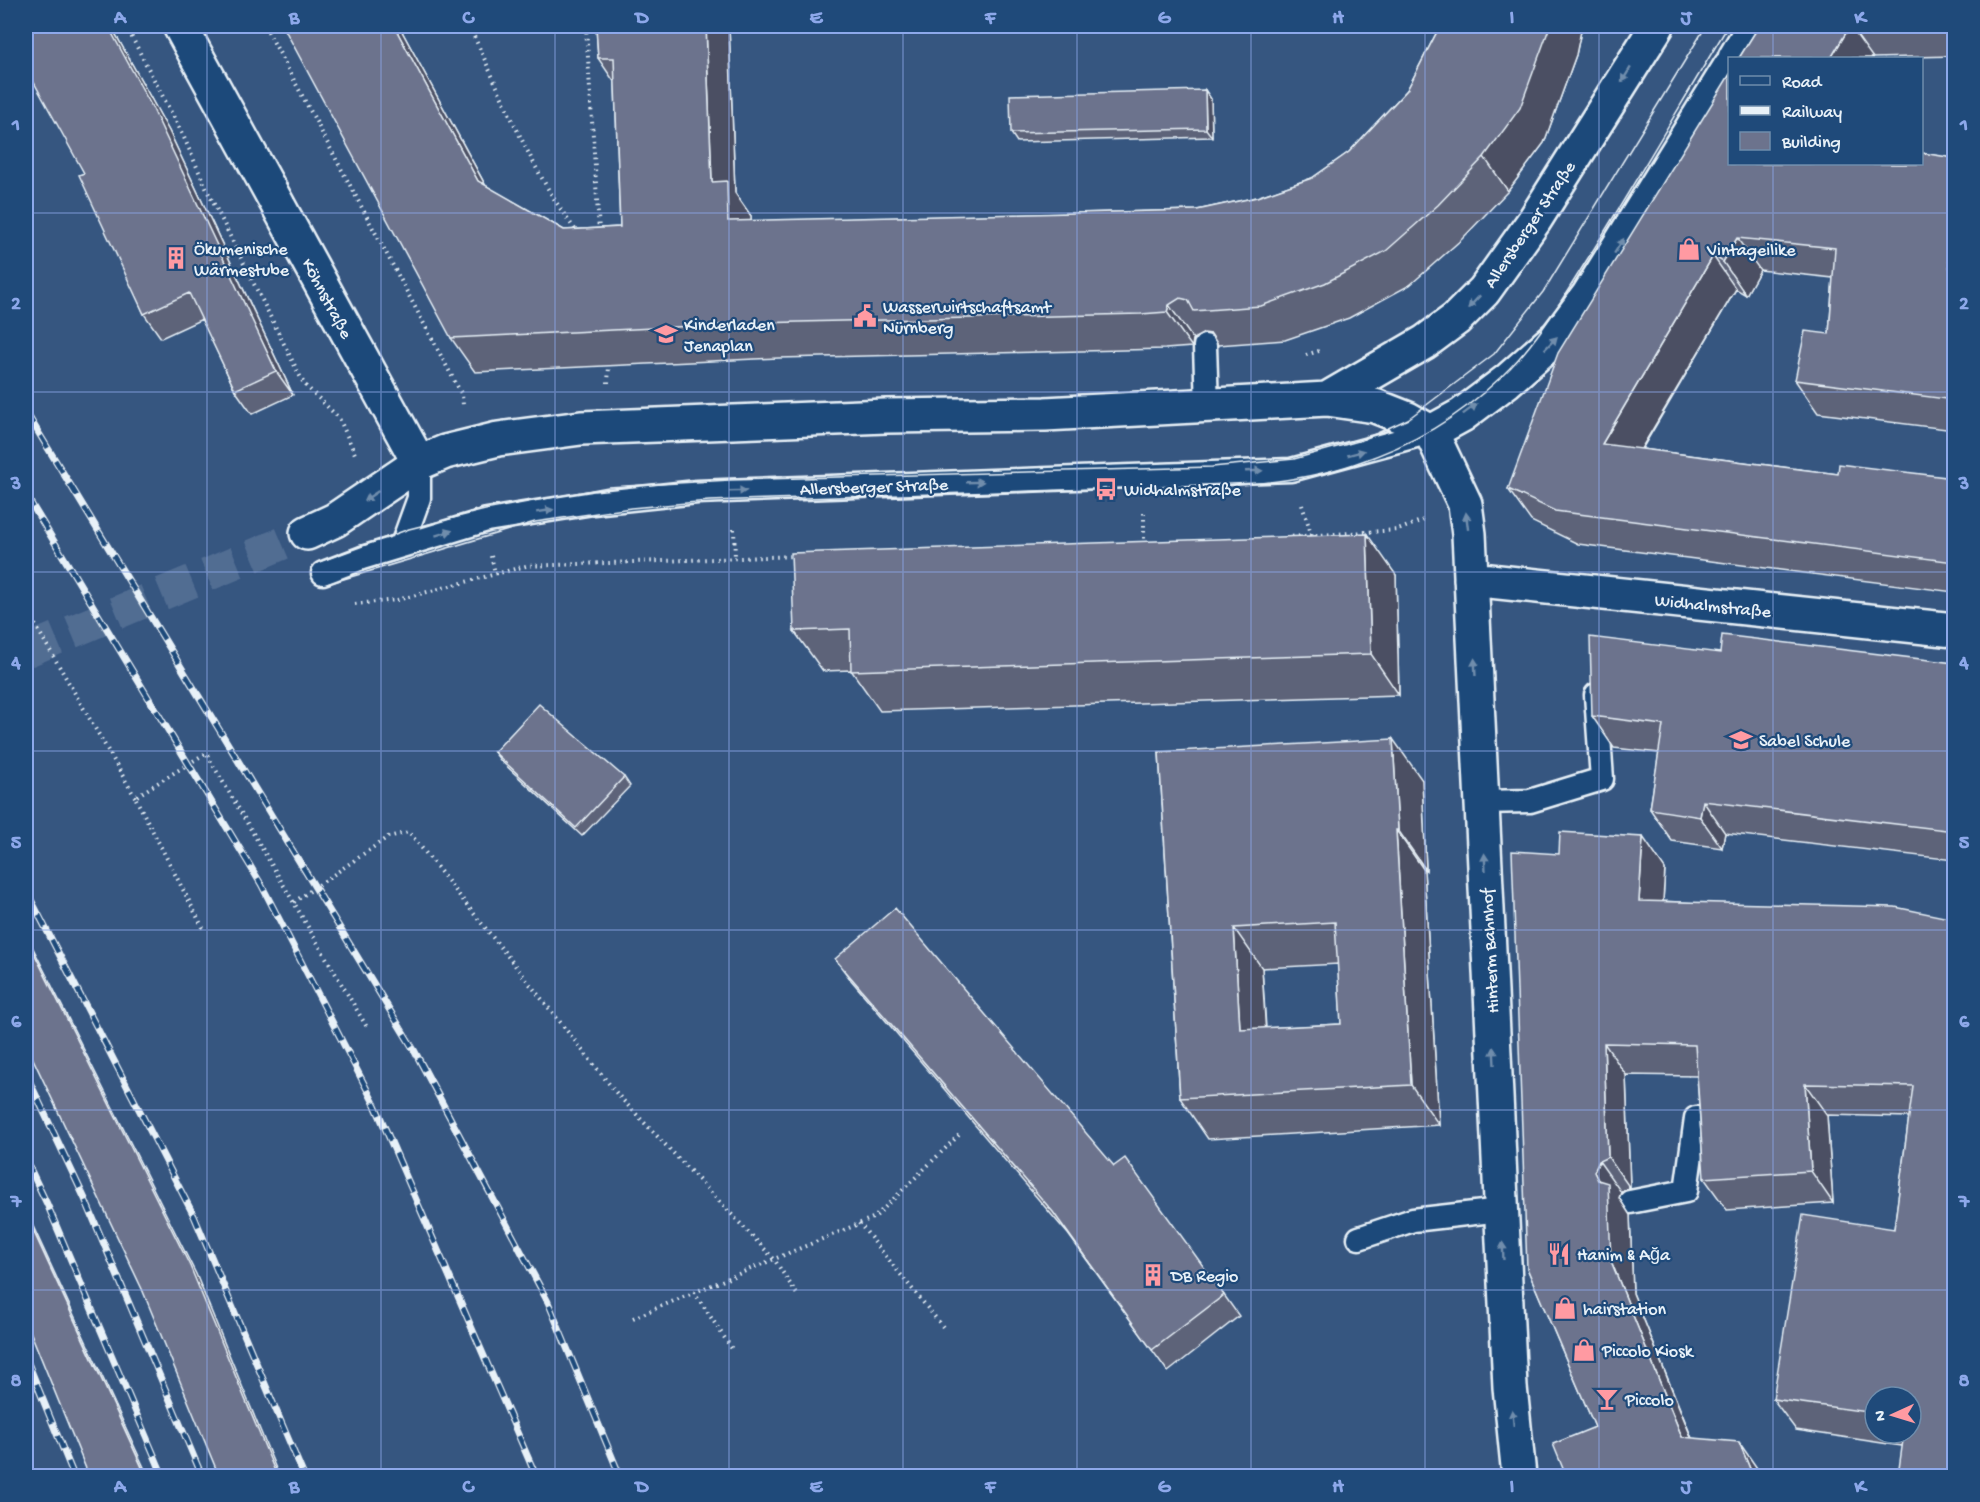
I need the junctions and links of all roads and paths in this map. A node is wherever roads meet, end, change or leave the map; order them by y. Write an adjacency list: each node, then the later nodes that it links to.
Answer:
1 (126, 26): 19 (path)
2 (180, 26): 20 (main road, Köhnstraße)
3 (265, 26): 18 (path)
4 (469, 26): 10 (path)
5 (586, 26): 11 (path)
6 (1657, 26): 15 (main road, Allersberger Straße, one-way to 15)
7 (1754, 26): 8 (main road)
8 (1736, 57)
9 (1728, 70): 17 (main road, Allersberger Straße, one-way to 9)
10 (582, 239)
11 (599, 240)
12 (1205, 346): 16 (lane)
13 (609, 366): 14 (path)
14 (608, 388)
15 (1327, 399): 16 (main road, Allersberger Straße); 17 (main road, Allersberger Straße)
16 (1207, 406): 18 (main road, Allersberger Straße)
17 (1431, 432): 21 (main road, Hinterm Bahnhof); 29 (lane, Allersberger Straße, one-way to 17)
18 (471, 444): 20 (main road, Allersberger Straße)
19 (359, 462)
20 (419, 464): 24 (main road, Allersberger Straße, one-way to 24); 29 (lane, Köhnstraße)
21 (1465, 504): 25 (path); 33 (main road, Hinterm Bahnhof, one-way to 21)
22 (1144, 525): 26 (path)
23 (734, 532): 31 (path)
24 (307, 533)
25 (1276, 537)
26 (1144, 542): 27 (path); 28 (path)
27 (1156, 542)
28 (1133, 543)
29 (402, 545): 32 (lane, Allersberger Straße)
30 (806, 555): 31 (path)
31 (735, 558): 34 (path)
32 (323, 573)
33 (1471, 579): 36 (main road, Widhalmstraße); 39 (main road, Hinterm Bahnhof, one-way to 33)
34 (346, 605)
35 (26, 609): 38 (path)
36 (1954, 630)
37 (1595, 681): 39 (lane)
38 (135, 798): 40 (path); 41 (path)
39 (1482, 802): 46 (main road, Hinterm Bahnhof, one-way to 39)
40 (294, 902): 42 (path); 49 (path)
41 (203, 928)
42 (368, 1029)
43 (1696, 1118): 45 (lane)
44 (959, 1135): 47 (path)
45 (1630, 1202)
46 (1501, 1210): 48 (lane); 55 (main road, Hinterm Bahnhof, one-way to 46)
47 (859, 1223): 49 (path); 53 (path)
48 (1359, 1238)
49 (774, 1259): 50 (path); 51 (path)
50 (694, 1292): 52 (path); 54 (path)
51 (798, 1296)
52 (633, 1318)
53 (943, 1327)
54 (732, 1349)
55 (1519, 1476)

